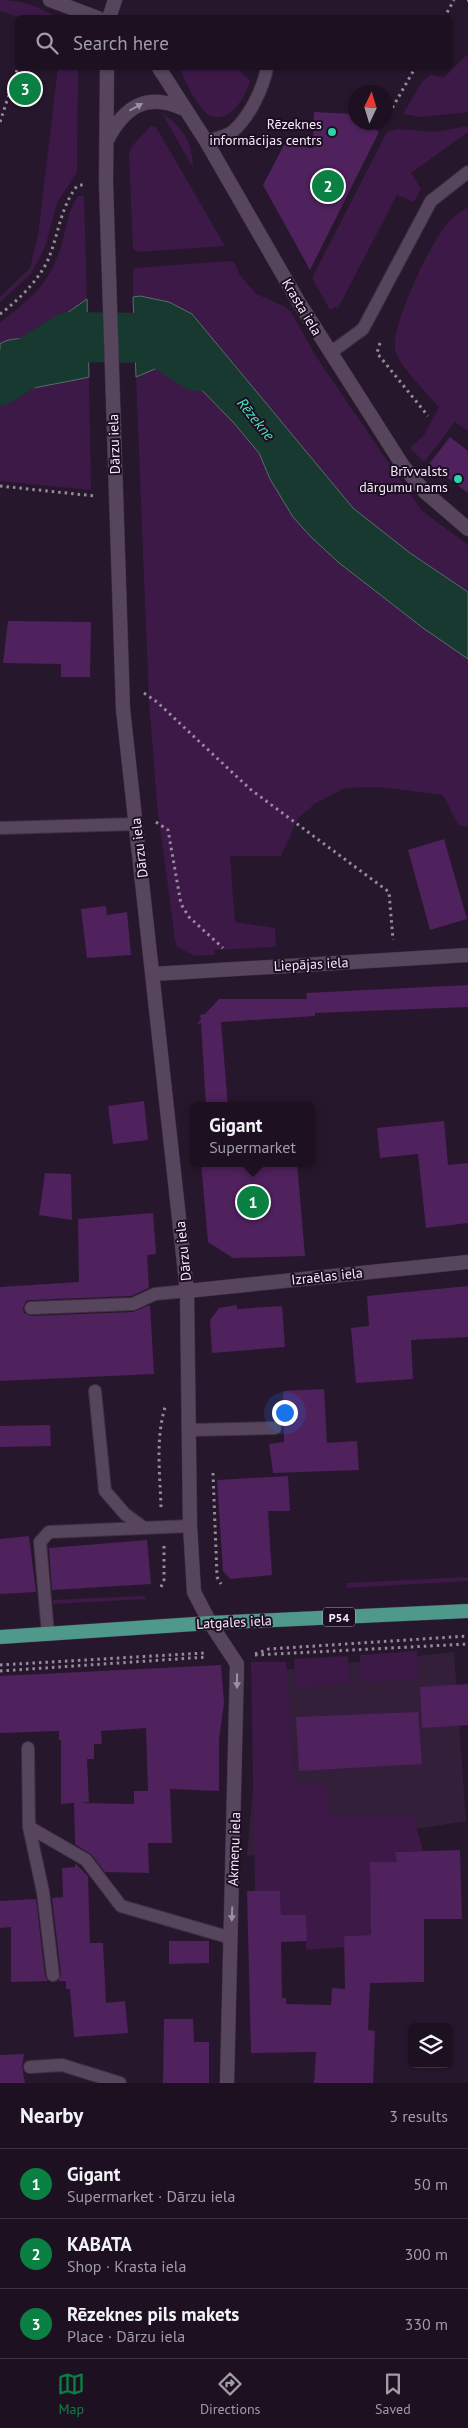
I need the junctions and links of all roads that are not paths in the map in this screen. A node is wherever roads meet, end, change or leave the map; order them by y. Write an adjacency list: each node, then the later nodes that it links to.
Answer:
1 (50, 0): 3 (street)
2 (115, 0): 4 (street)
3 (90, 15)
4 (110, 15)
5 (107, 70): 10 (street, Dārzu iela)
6 (161, 70): 8 (street, Krasta iela)
7 (266, 70): 9 (lane)
8 (184, 109): 9 (street, Krasta iela); 10 (street, one-way to 8)
9 (206, 141): 12 (street, Krasta iela)
10 (105, 143): 14 (street, Dārzu iela)
11 (468, 172): 12 (lane)
12 (330, 353): 13 (street, Krasta iela)
13 (468, 529)
14 (136, 824): 15 (lane); 17 (street, Dārzu iela)
15 (0, 828)
16 (468, 955): 17 (street, Liepājas iela)
17 (153, 974): 19 (street, Dārzu iela)
18 (468, 1262): 19 (street, Izraēlas iela)
19 (187, 1291): 20 (lane); 23 (street, Dārzu iela)
20 (31, 1308)
21 (95, 1391): 25 (lane)
22 (275, 1428): 23 (lane)
23 (190, 1430): 24 (street, Dārzu iela)
24 (190, 1526): 25 (lane); 27 (street, Dārzu iela)
25 (144, 1528): 28 (lane)
26 (468, 1611): 27 (main road, Latgales iela / P54)
27 (210, 1623): 28 (main road, Latgales iela / P54); 32 (street, Akmeņu iela, one-way to 32)
28 (48, 1634): 29 (main road, Latgales iela / P54)
29 (0, 1637)
30 (28, 1748): 31 (lane)
31 (29, 1827): 32 (lane); 33 (lane)
32 (231, 1938): 36 (street, Akmeņu iela)
33 (52, 1975)
34 (30, 2067): 35 (lane)
35 (120, 2083)
36 (227, 2083)

